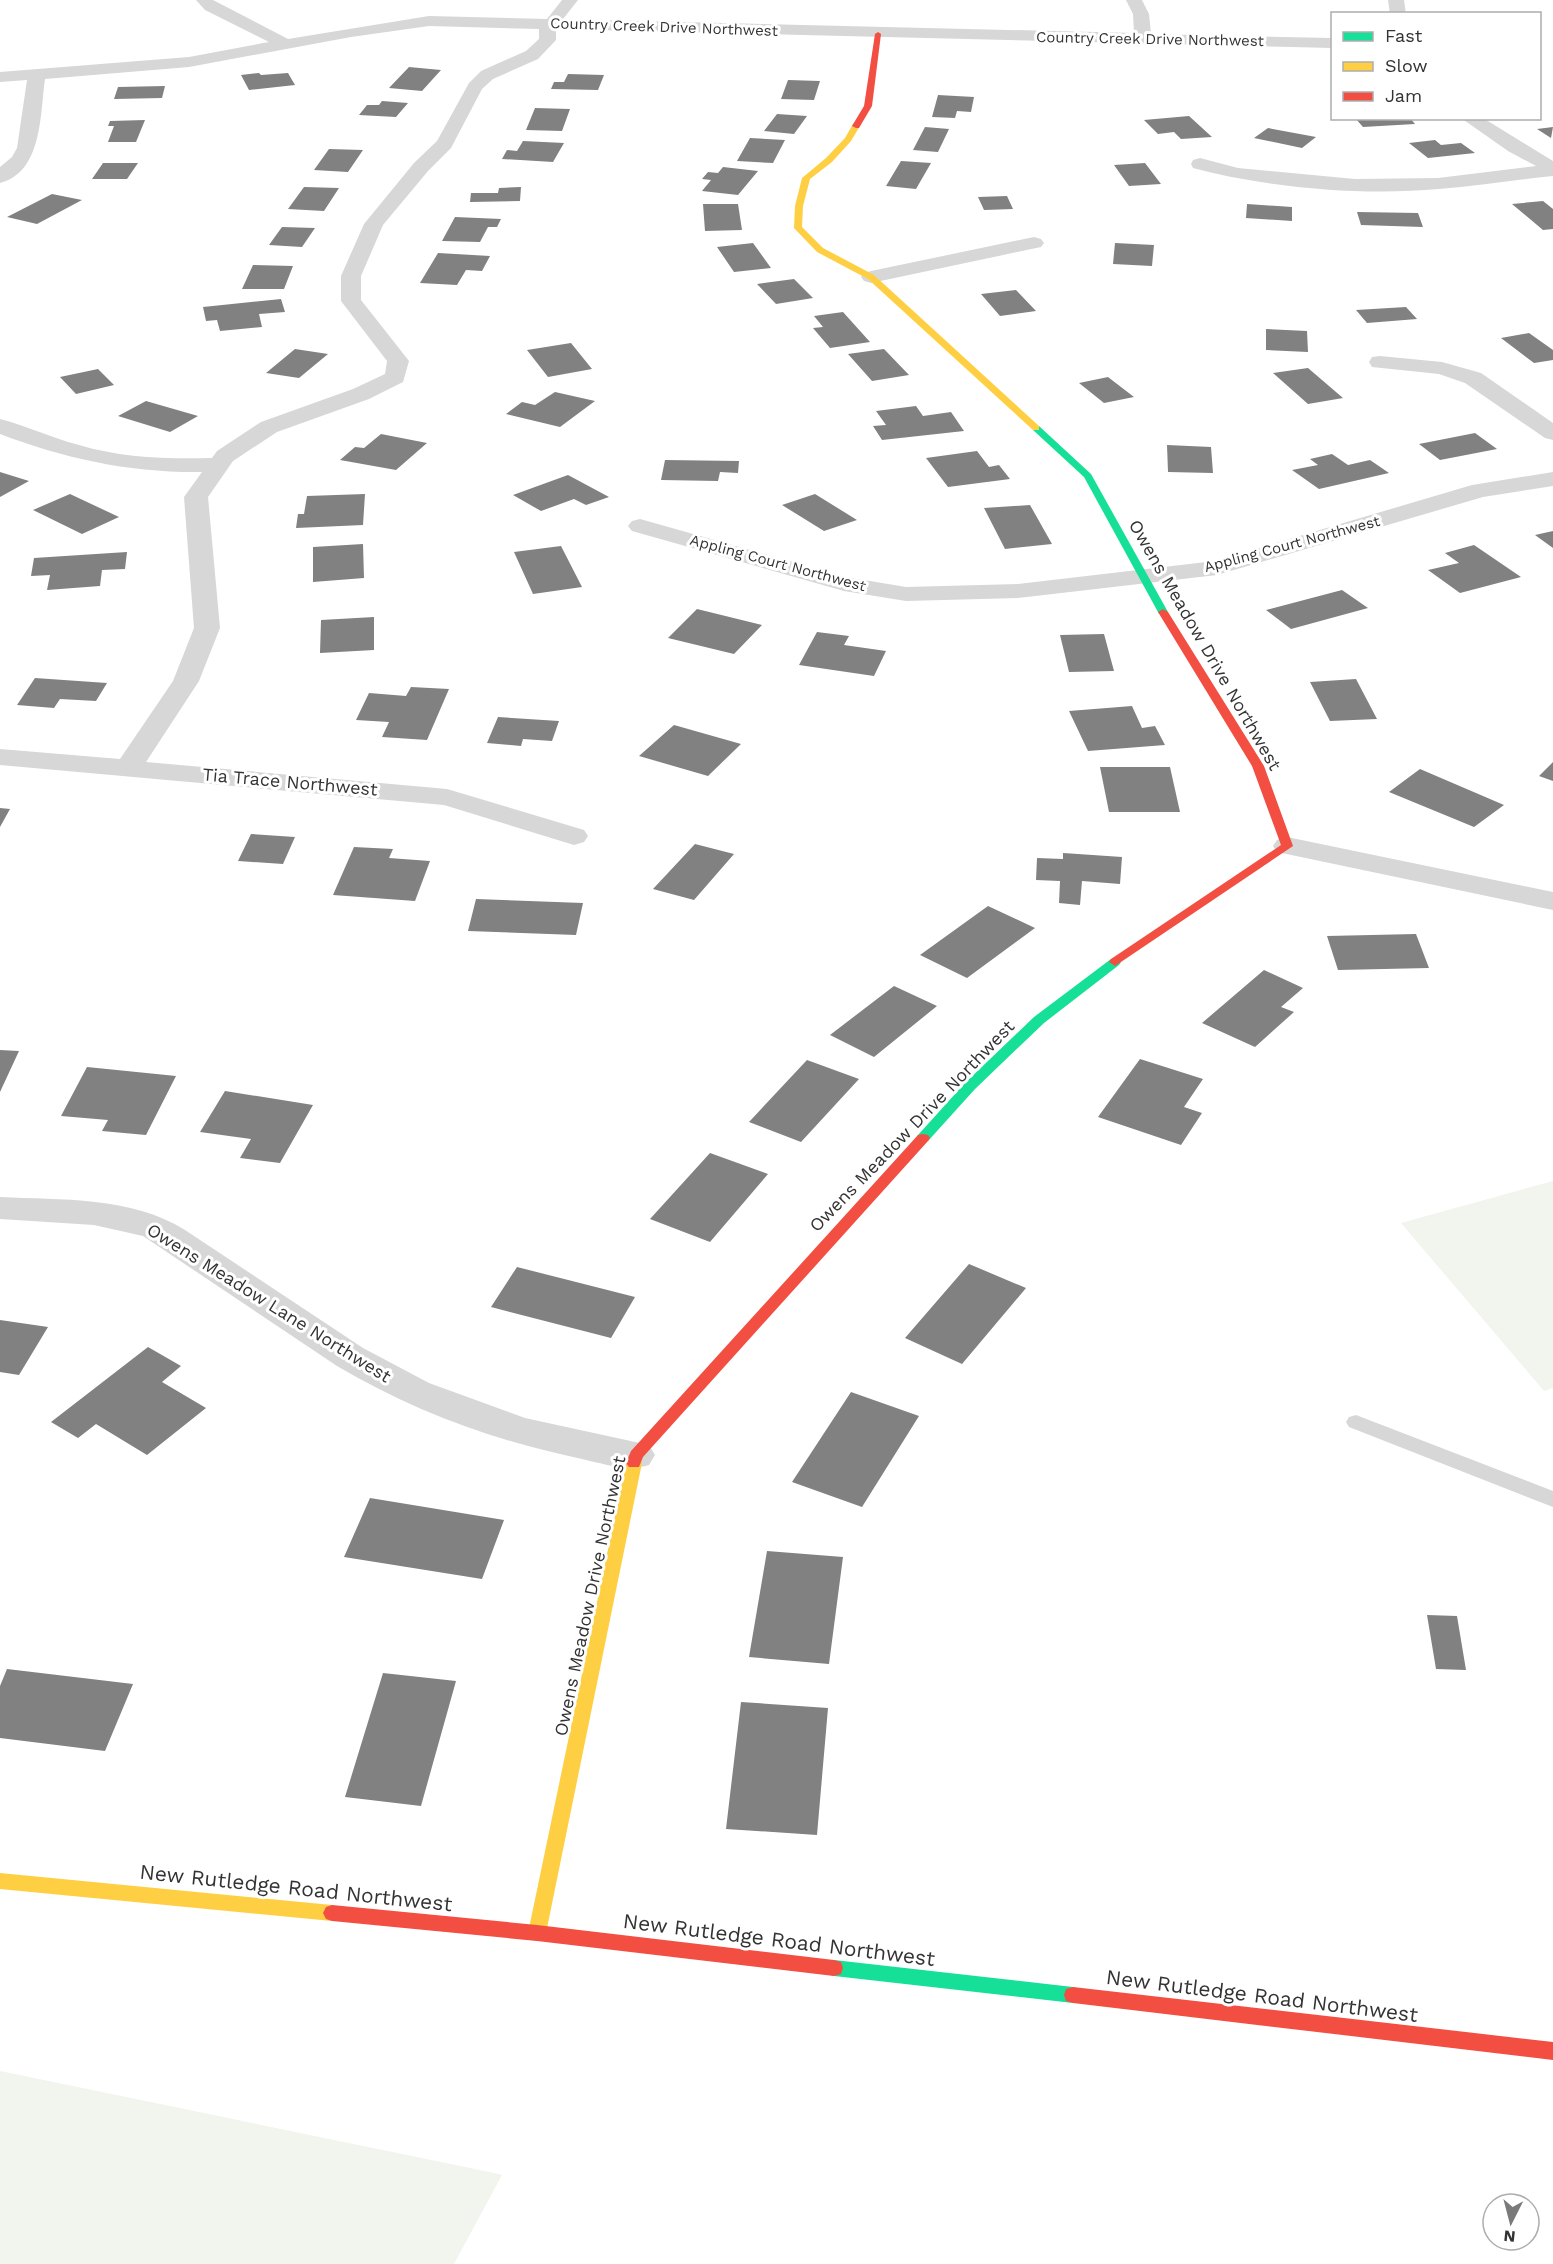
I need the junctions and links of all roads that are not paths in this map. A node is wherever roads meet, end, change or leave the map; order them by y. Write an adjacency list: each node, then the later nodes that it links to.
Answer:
1 (204, 0): 8 (street)
2 (570, 0): 4 (street)
3 (1134, 0): 6 (street)
4 (552, 23): 5 (street, Country Creek Drive Northwest); 8 (street, Country Creek Drive Northwest); 20 (street)
5 (879, 34): 6 (street, Country Creek Drive Northwest); 16 (street, Owens Meadow Drive Northwest)
6 (1143, 39): 7 (street, Country Creek Drive Northwest)
7 (1331, 43)
8 (286, 44): 9 (street, Country Creek Drive Northwest)
9 (37, 74): 10 (street, Country Creek Drive Northwest); 14 (street)
10 (0, 77)
11 (1473, 120): 13 (street)
12 (1200, 164): 13 (street)
13 (1553, 169)
14 (0, 177)
15 (1034, 243): 16 (street)
16 (871, 278): 23 (street, Owens Meadow Drive Northwest)
17 (1380, 362): 19 (street)
18 (0, 426): 20 (street)
19 (1553, 433)
20 (219, 465): 25 (street)
21 (1553, 479): 23 (street, Appling Court Northwest)
22 (639, 526): 23 (street, Appling Court Northwest)
23 (1142, 577): 27 (street, Owens Meadow Drive Northwest)
24 (0, 757): 25 (street, Tia Trace Northwest)
25 (128, 768): 26 (street, Tia Trace Northwest)
26 (574, 836)
27 (1287, 846): 28 (street); 31 (street, Owens Meadow Drive Northwest)
28 (1553, 901)
29 (0, 1209): 31 (street, Owens Meadow Lane Northwest)
30 (1356, 1422): 32 (lane)
31 (636, 1455): 34 (street, Owens Meadow Drive Northwest)
32 (1553, 1499)
33 (0, 1881): 34 (street, New Rutledge Road Northwest)
34 (537, 1933): 35 (street, New Rutledge Road Northwest)
35 (1553, 2051)

